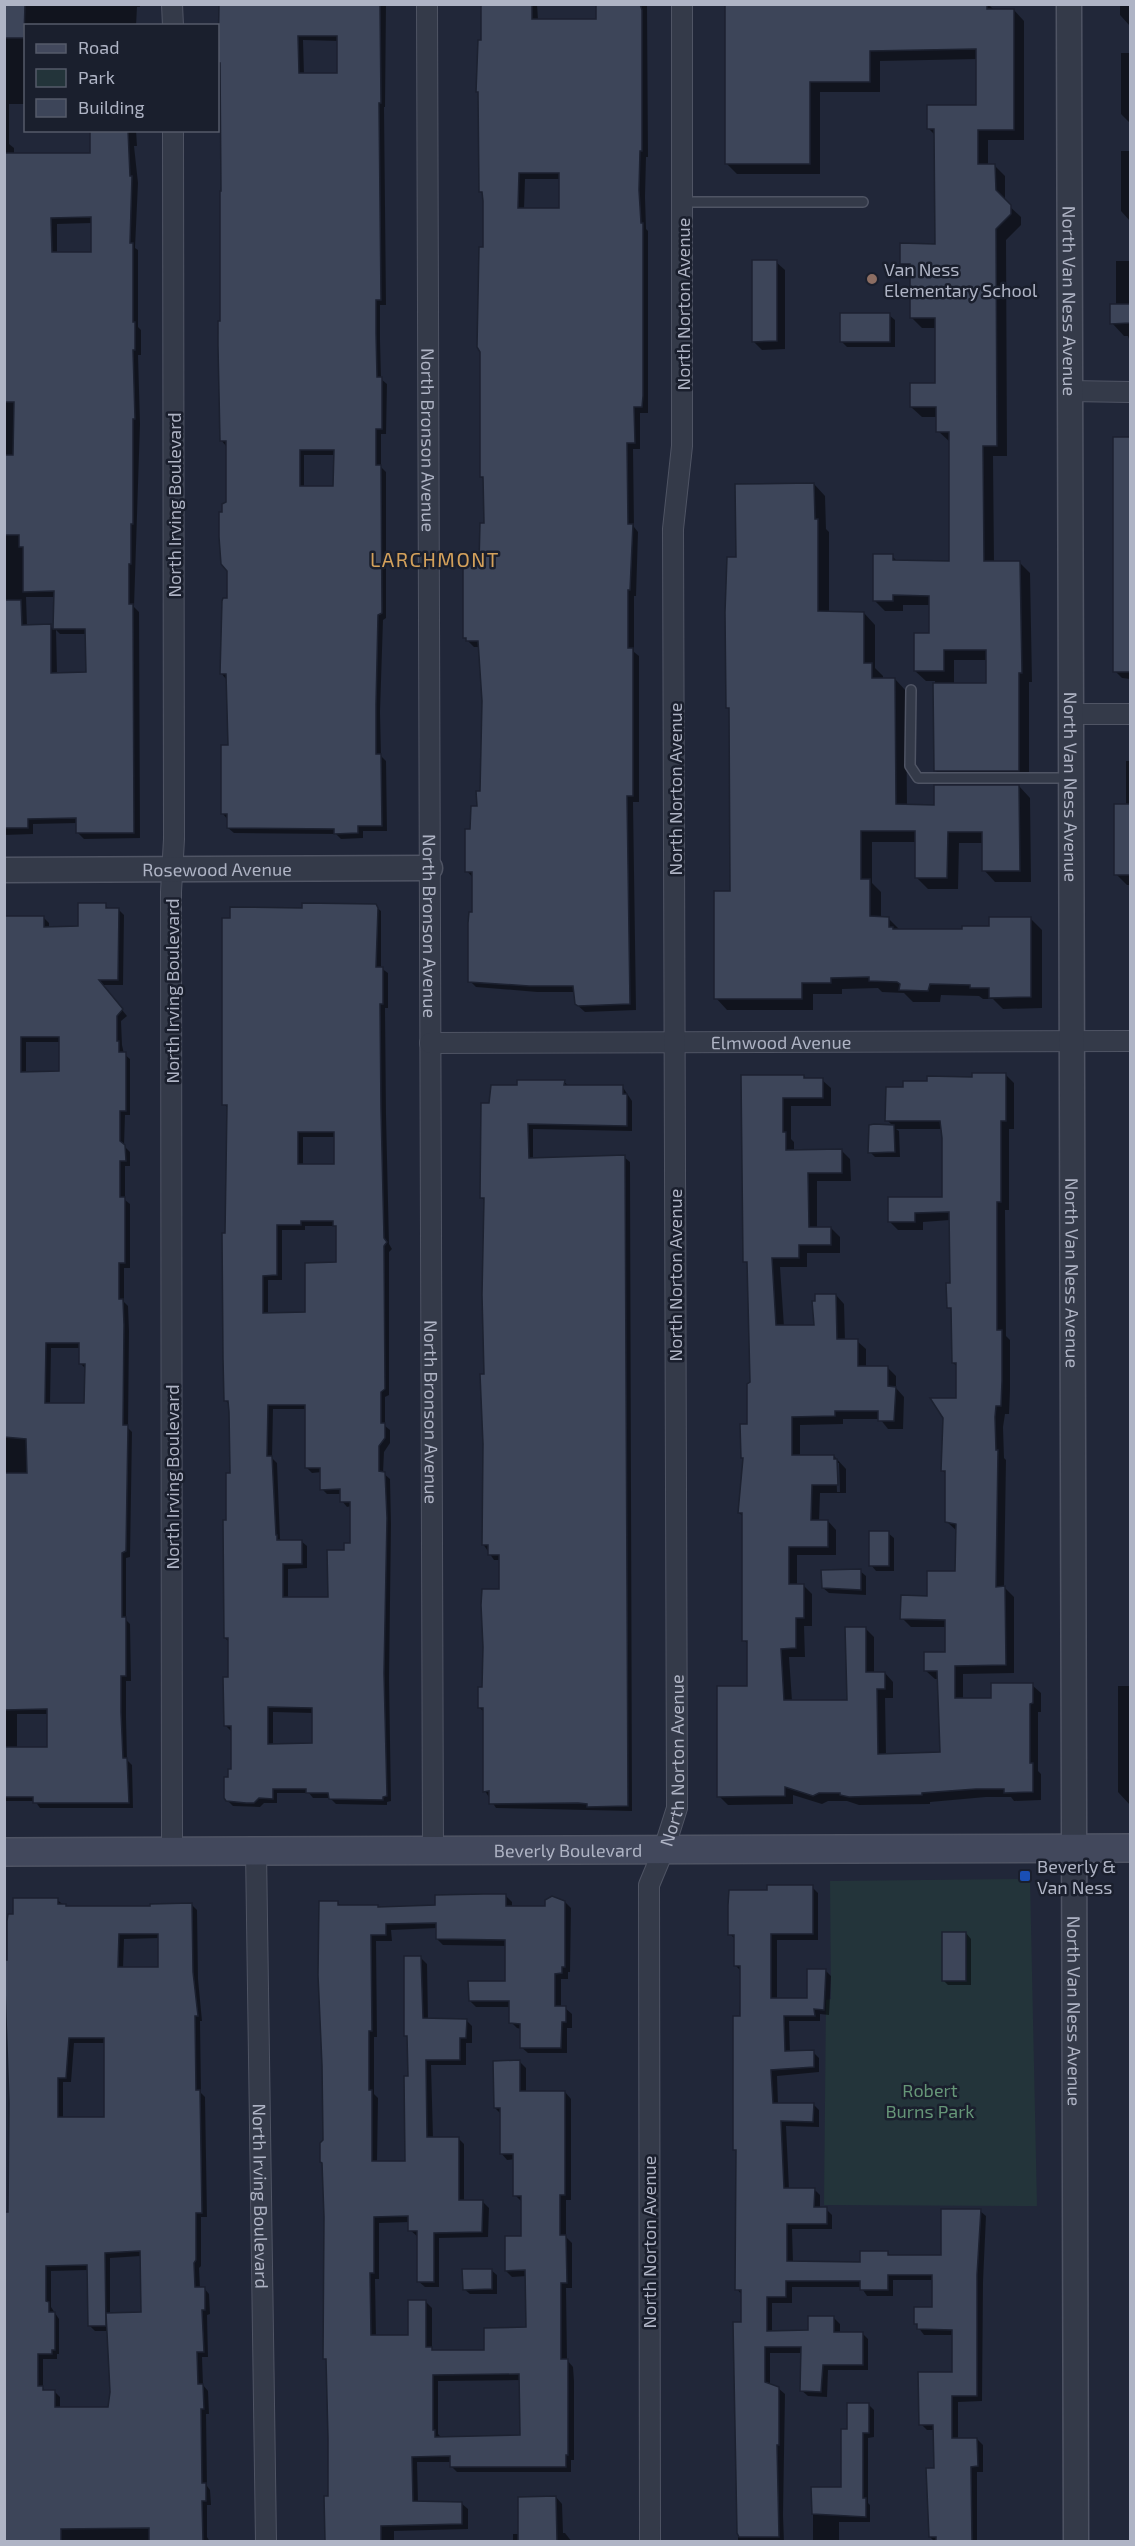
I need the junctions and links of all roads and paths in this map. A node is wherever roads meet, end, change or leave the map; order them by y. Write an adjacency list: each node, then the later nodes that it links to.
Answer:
1 (172, 4): 5 (street)
2 (427, 4): 15 (street, North Bronson Avenue)
3 (682, 4): 7 (street, North Norton Avenue)
4 (1069, 4): 9 (street, North Van Ness Avenue)
5 (172, 24)
6 (173, 132): 16 (street, North Irving Boulevard)
7 (683, 202): 8 (lane); 21 (street, North Norton Avenue)
8 (863, 202)
9 (1070, 391): 10 (street); 12 (street, North Van Ness Avenue)
10 (1131, 392)
11 (911, 690): 14 (lane)
12 (1070, 714): 13 (street); 14 (street, North Van Ness Avenue)
13 (1131, 714)
14 (1070, 778): 18 (street, North Van Ness Avenue)
15 (430, 868): 16 (street, Rosewood Avenue); 20 (street, North Bronson Avenue)
16 (173, 869): 17 (street, Rosewood Avenue); 27 (street, North Irving Boulevard)
17 (4, 870)
18 (1071, 1041): 19 (street, Elmwood Avenue); 21 (street, Elmwood Avenue); 24 (street, North Van Ness Avenue)
19 (1131, 1041)
20 (430, 1042): 21 (street, Elmwood Avenue); 26 (street, North Bronson Avenue)
21 (675, 1042): 23 (street, North Norton Avenue)
22 (1131, 1848): 24 (main road, Beverly Boulevard)
23 (664, 1849): 24 (main road, Beverly Boulevard); 26 (main road, Beverly Boulevard); 30 (street, North Norton Avenue)
24 (1073, 1849): 31 (street, North Van Ness Avenue)
25 (256, 1850): 26 (main road, Beverly Boulevard); 27 (main road, Beverly Boulevard); 29 (street, North Irving Boulevard)
26 (433, 1850)
27 (172, 1851): 28 (main road, Beverly Boulevard)
28 (4, 1852)
29 (266, 2541)
30 (650, 2541)
31 (1076, 2541)

